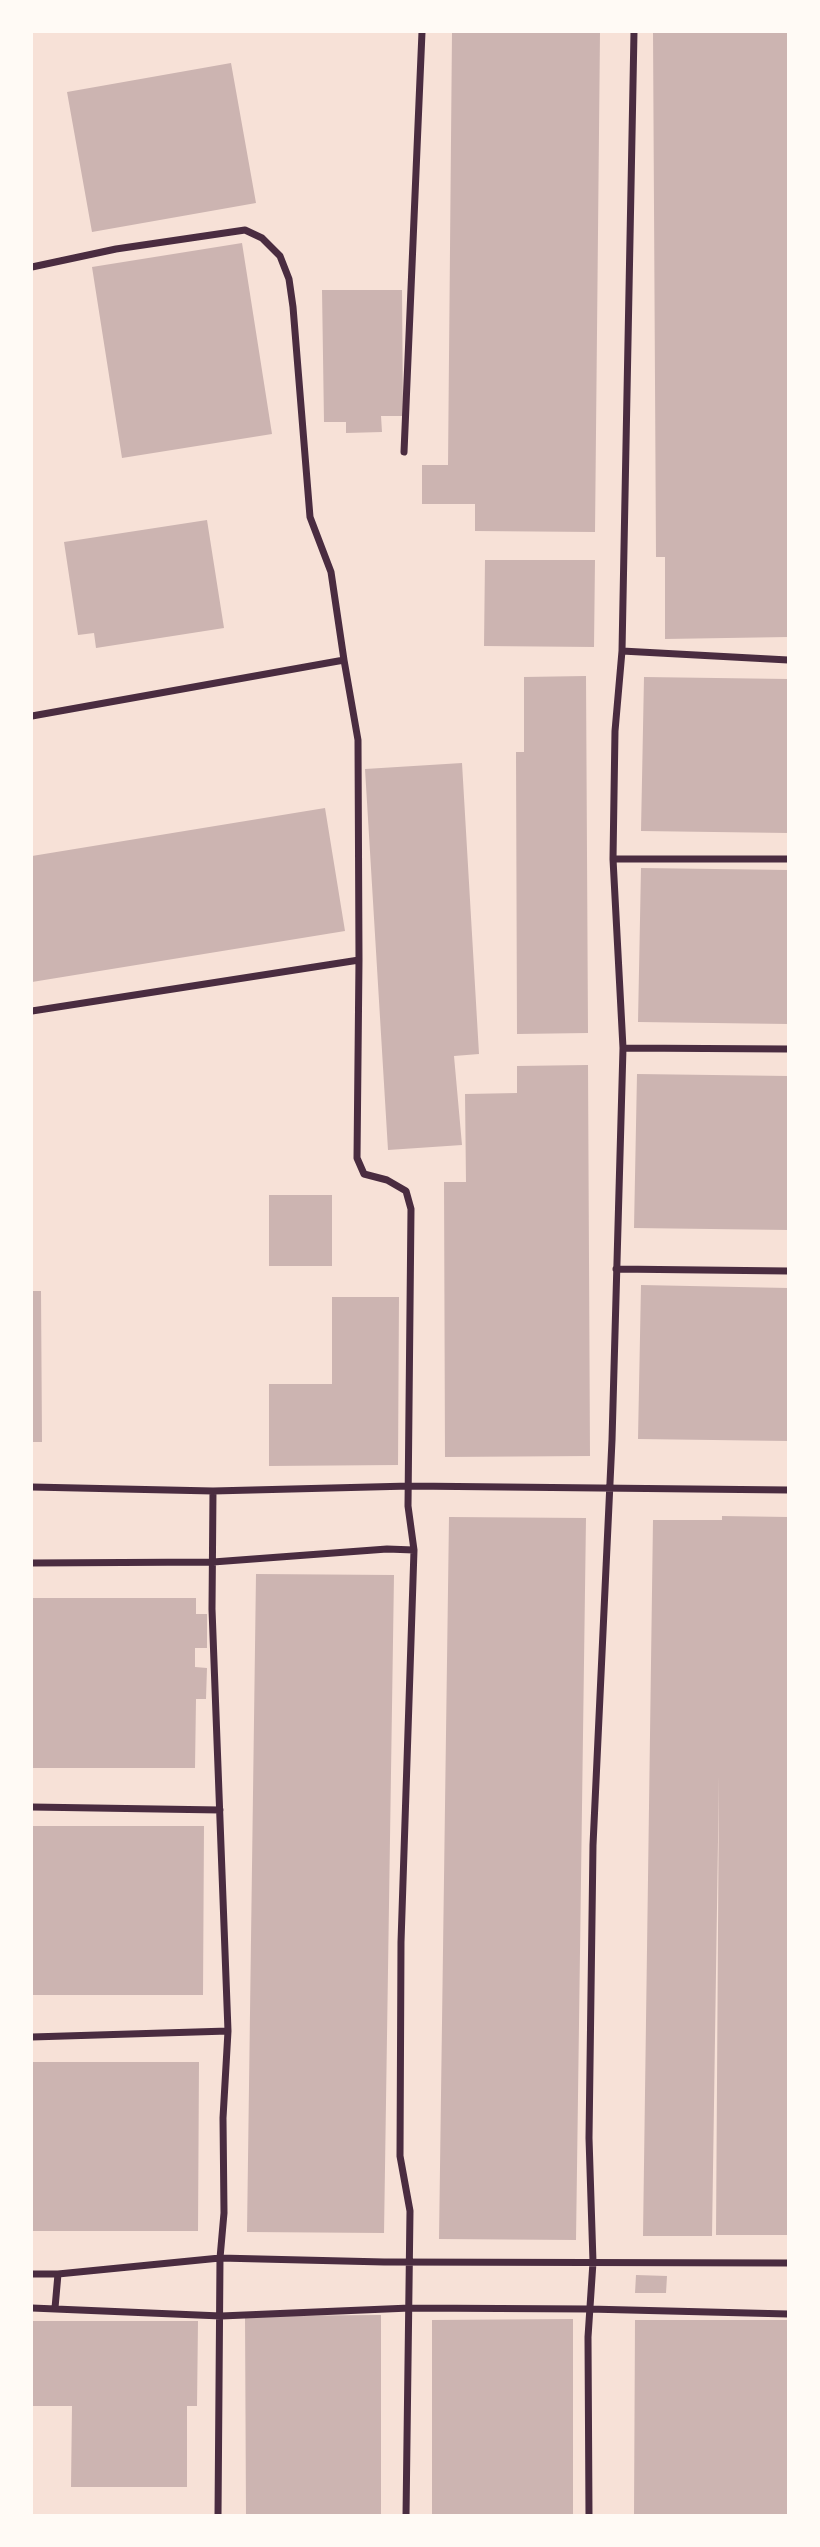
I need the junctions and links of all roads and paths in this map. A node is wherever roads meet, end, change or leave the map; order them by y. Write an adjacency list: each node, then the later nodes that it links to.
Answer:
1 (422, 32): 4 (street)
2 (634, 32): 5 (street)
3 (32, 267): 6 (street)
4 (404, 452)
5 (622, 651): 7 (street); 9 (street)
6 (344, 660): 8 (street); 11 (street)
7 (789, 660)
8 (32, 716)
9 (613, 859): 10 (street); 13 (street)
10 (789, 859)
11 (359, 960): 12 (street); 17 (street)
12 (32, 1011)
13 (623, 1048): 14 (street); 15 (street)
14 (789, 1049)
15 (616, 1269): 16 (street); 19 (street)
16 (789, 1271)
17 (410, 1486): 19 (street); 21 (street); 22 (street)
18 (32, 1487): 21 (street)
19 (609, 1489): 20 (street); 31 (street)
20 (789, 1490)
21 (213, 1491): 23 (street)
22 (414, 1550): 23 (street); 30 (street)
23 (213, 1562): 24 (street); 26 (street)
24 (32, 1563)
25 (32, 1807): 26 (street)
26 (220, 1810): 27 (street)
27 (228, 2031): 28 (street); 29 (street)
28 (32, 2037)
29 (220, 2258): 30 (street); 34 (street); 40 (street)
30 (408, 2261): 31 (street); 37 (street)
31 (593, 2262): 32 (street); 38 (street)
32 (789, 2263)
33 (32, 2274): 34 (street)
34 (58, 2274): 36 (street)
35 (32, 2308): 36 (street)
36 (55, 2308): 40 (street)
37 (410, 2308): 38 (street); 40 (street); 42 (street)
38 (589, 2309): 39 (street); 43 (street)
39 (789, 2314)
40 (221, 2316): 41 (street)
41 (218, 2515)
42 (407, 2515)
43 (589, 2515)

